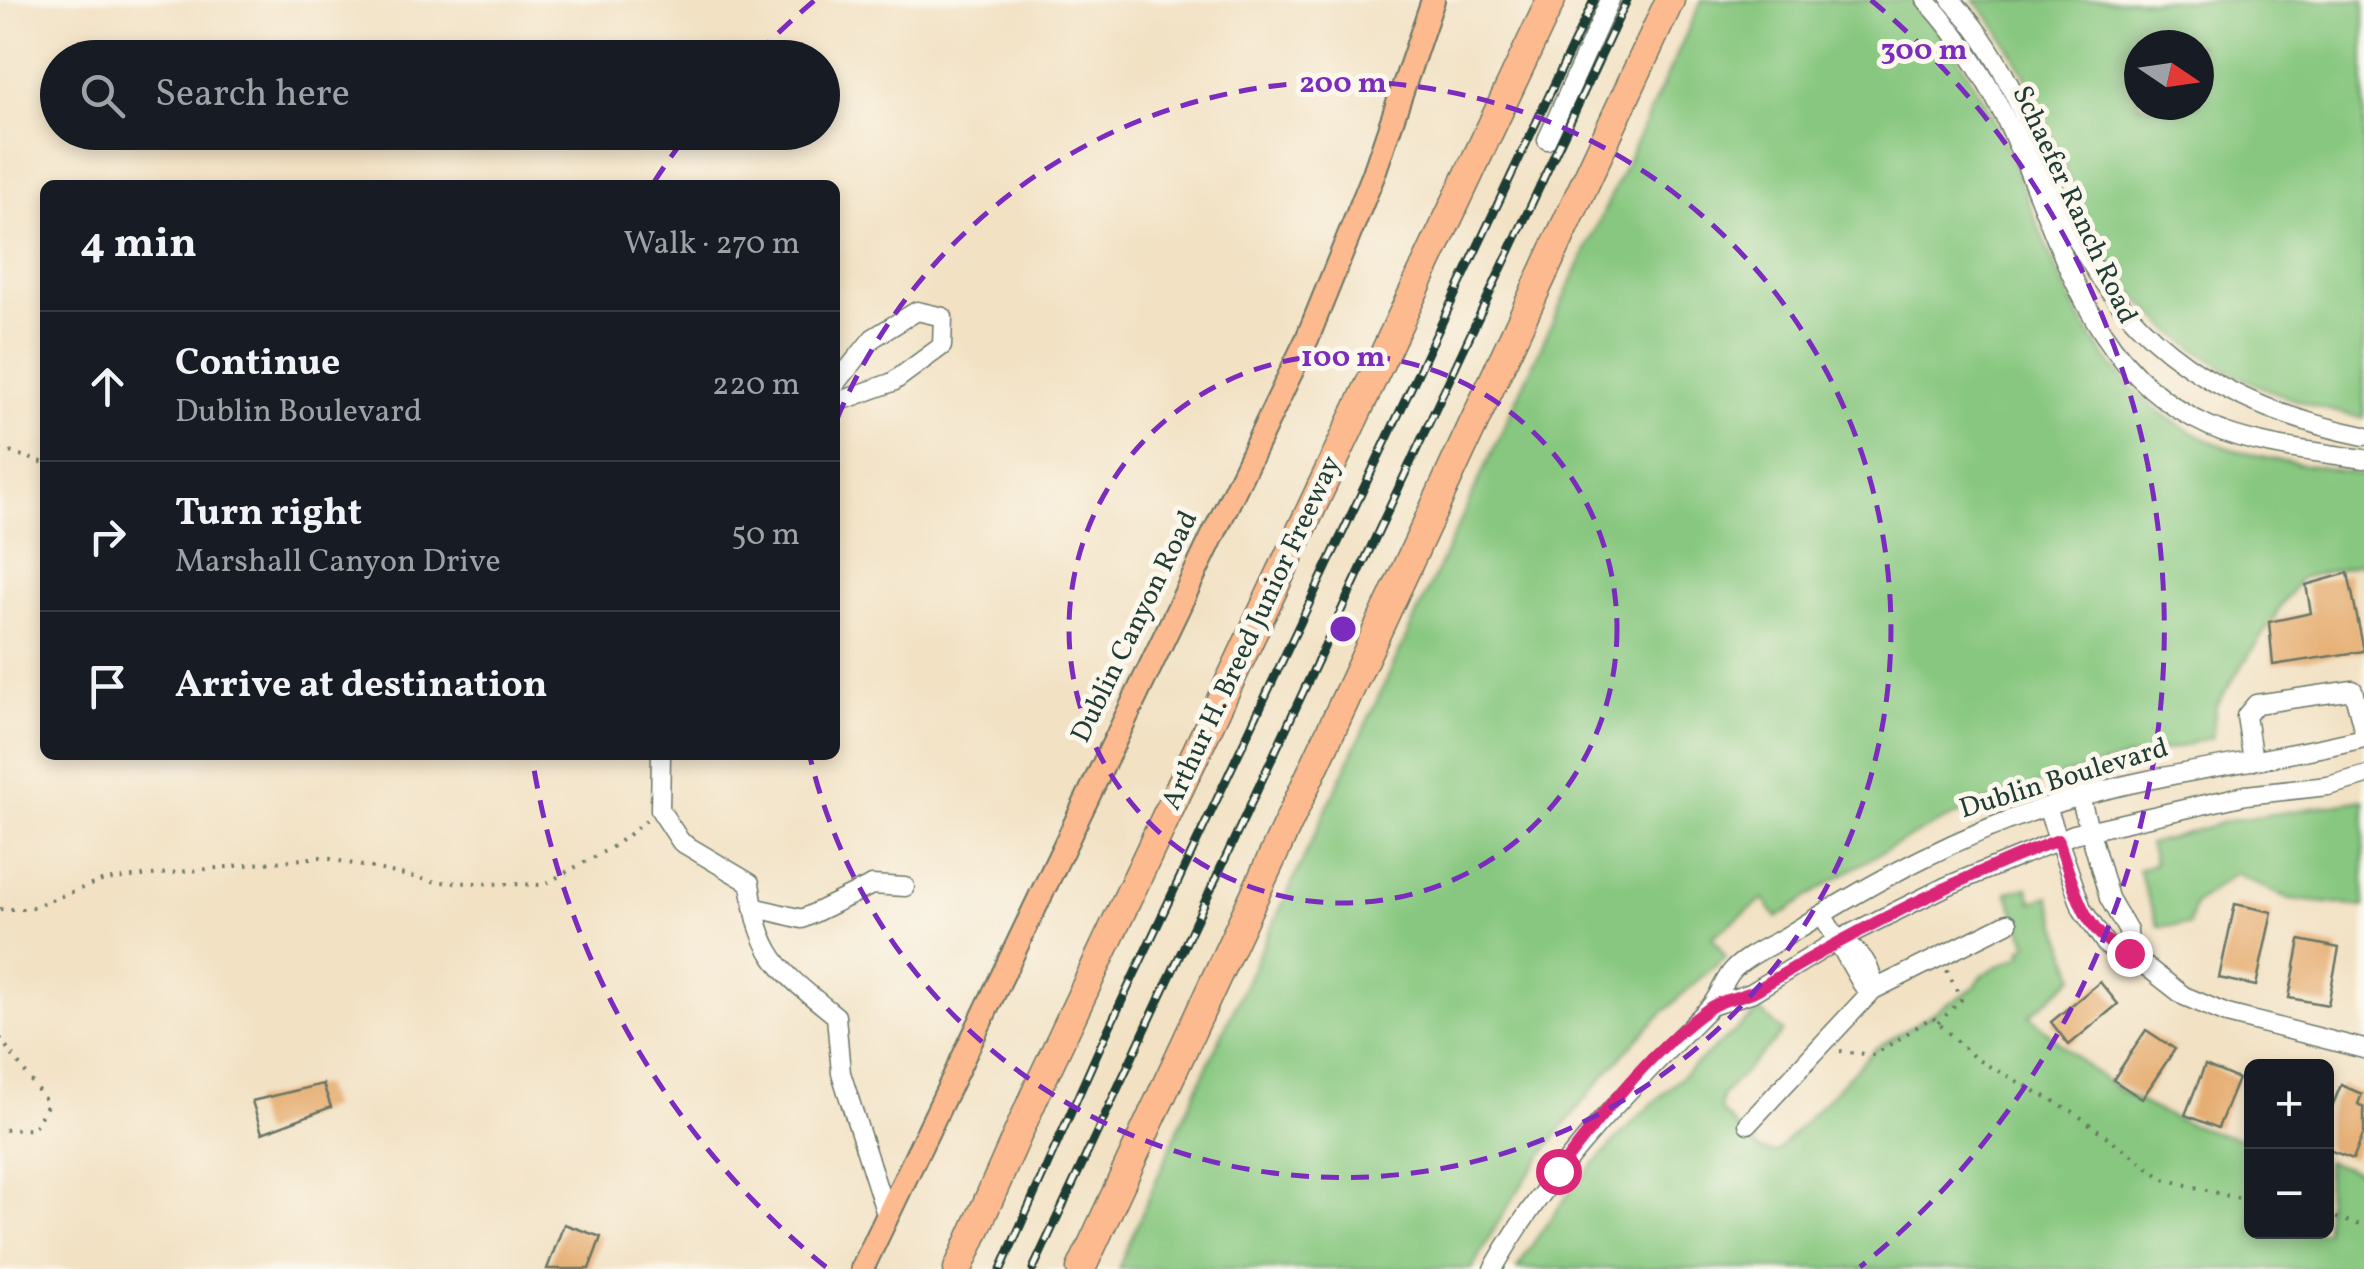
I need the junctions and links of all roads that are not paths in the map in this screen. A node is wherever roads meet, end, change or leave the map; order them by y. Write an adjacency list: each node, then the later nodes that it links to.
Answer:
1 (1434, 0): 30 (main road, Dublin Canyon Road)
2 (1551, 0): 32 (highway, Arthur H. Breed Junior Freeway)
3 (1610, 0): 7 (street)
4 (1670, 0): 33 (highway)
5 (1926, 0): 11 (street, Schaefer Ranch Road)
6 (1951, 0): 10 (street, Schaefer Ranch Road)
7 (1546, 139)
8 (840, 379): 9 (street)
9 (840, 401)
10 (2364, 436)
11 (2364, 459)
12 (2364, 735): 14 (street, Dublin Boulevard); 14 (street)
13 (661, 760): 21 (street)
14 (2253, 761): 16 (street, Dublin Boulevard)
15 (2364, 776): 18 (street, Dublin Boulevard)
16 (2080, 797): 17 (street, Dublin Boulevard); 18 (street)
17 (2047, 807): 19 (street); 22 (street, Dublin Boulevard)
18 (2090, 830): 19 (street, Dublin Boulevard); 25 (street)
19 (2058, 840): 24 (street, Dublin Boulevard); 25 (street)
20 (905, 887): 21 (street)
21 (753, 906): 30 (street)
22 (1822, 914): 24 (street); 27 (street, Dublin Boulevard)
23 (2008, 922): 26 (street)
24 (1838, 940): 26 (street); 27 (street, Dublin Boulevard)
25 (2129, 953): 28 (street)
26 (1873, 990): 29 (street)
27 (1712, 1006): 34 (street, Dublin Boulevard)
28 (2364, 1049)
29 (1748, 1124)
30 (886, 1214): 31 (main road, Dublin Canyon Road)
31 (862, 1269)
32 (958, 1269)
33 (1081, 1269)
34 (1492, 1269)

